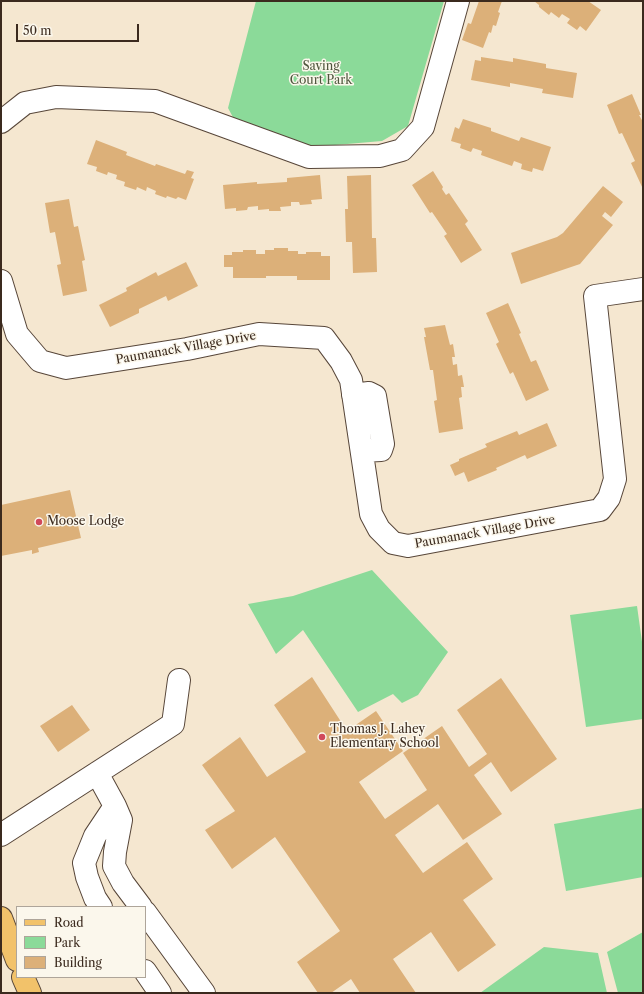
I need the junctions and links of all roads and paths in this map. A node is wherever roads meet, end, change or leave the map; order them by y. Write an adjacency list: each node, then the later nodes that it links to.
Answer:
1 (458, 1): 2 (street)
2 (1, 122)
3 (1, 280): 4 (street, Paumanack Village Drive)
4 (643, 289)
5 (179, 680): 6 (street)
6 (97, 773): 7 (street); 8 (street)
7 (115, 806): 9 (street); 10 (street)
8 (1, 836)
9 (100, 906)
10 (140, 906)
11 (146, 913): 18 (street)
12 (1, 918): 13 (main road)
13 (16, 957)
14 (146, 972): 17 (street)
15 (23, 978): 16 (main road)
16 (30, 993)
17 (160, 993)
18 (204, 993)

